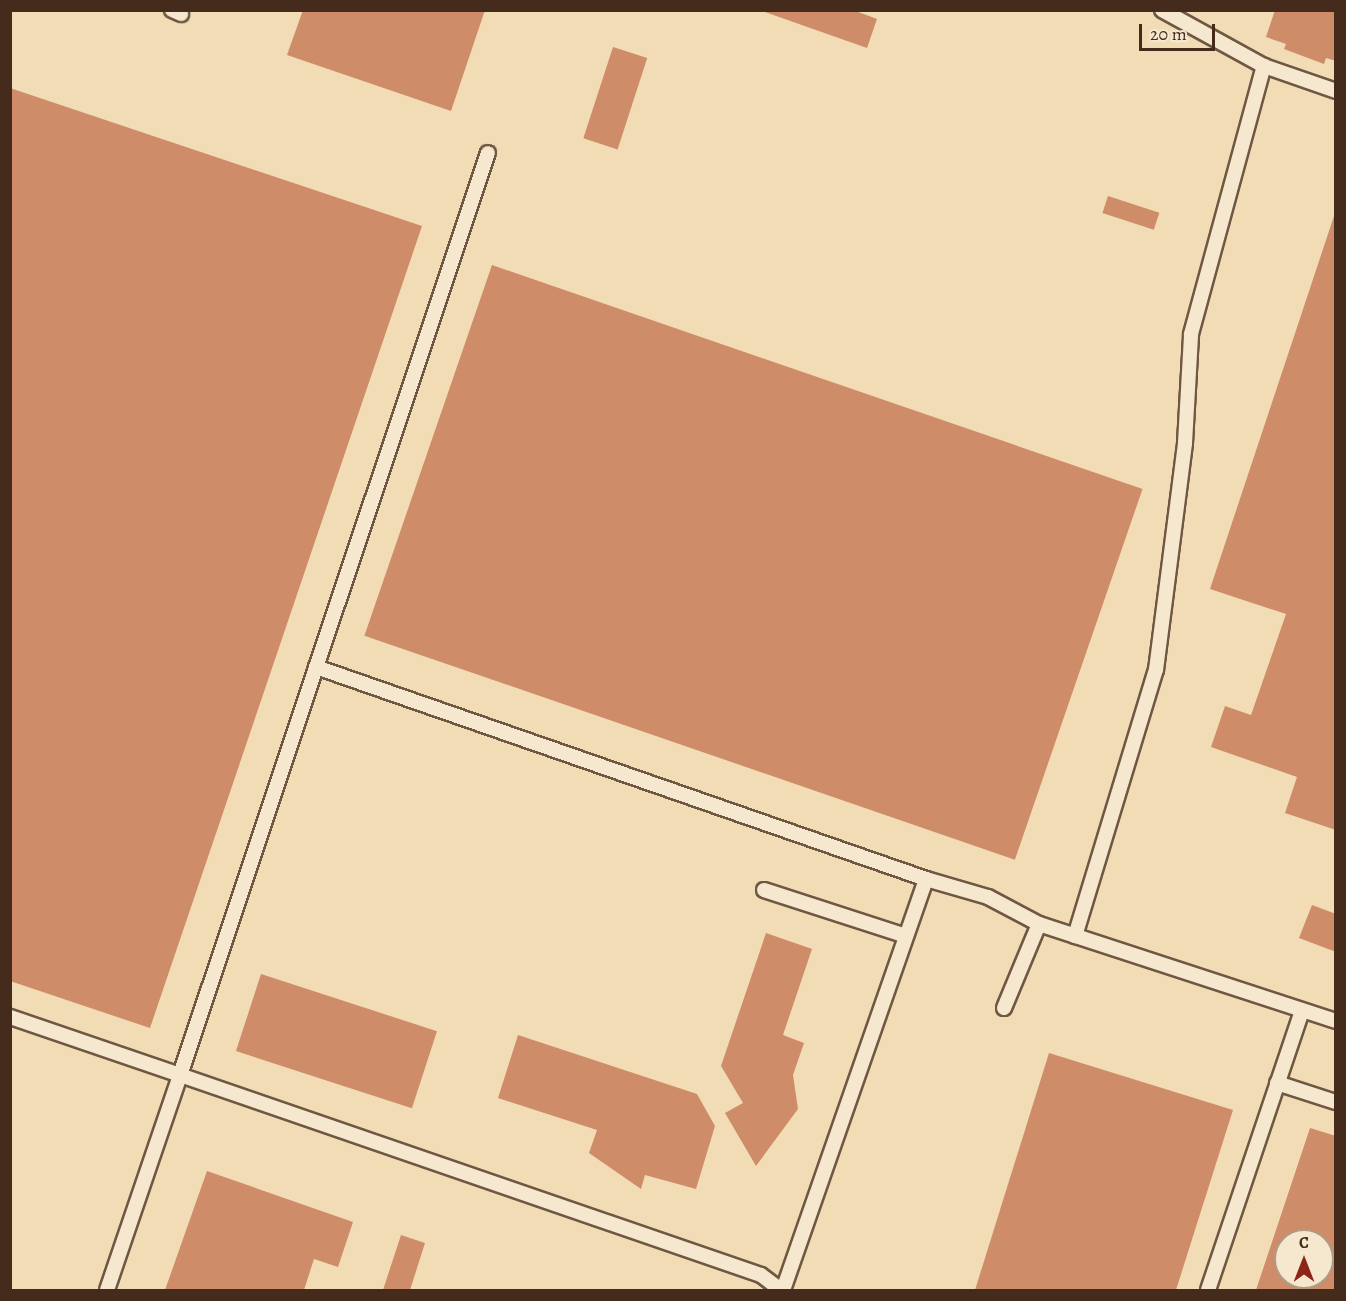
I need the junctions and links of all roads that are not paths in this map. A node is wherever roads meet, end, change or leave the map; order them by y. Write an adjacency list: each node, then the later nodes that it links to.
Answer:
1 (1162, 10): 2 (lane)
2 (1264, 66): 3 (lane); 10 (lane)
3 (1335, 91)
4 (488, 153): 5 (lane)
5 (316, 667): 6 (lane); 15 (lane)
6 (926, 879): 8 (lane); 9 (lane)
7 (765, 890): 9 (lane)
8 (1039, 924): 10 (lane); 11 (lane)
9 (906, 936): 19 (lane)
10 (1075, 936): 12 (lane)
11 (1004, 1008)
12 (1302, 1010): 14 (lane); 16 (lane)
13 (10, 1017): 15 (lane)
14 (1335, 1022)
15 (180, 1075): 18 (lane); 19 (lane)
16 (1276, 1083): 17 (lane); 20 (lane)
17 (1335, 1102)
18 (107, 1290)
19 (782, 1290)
20 (1208, 1290)

